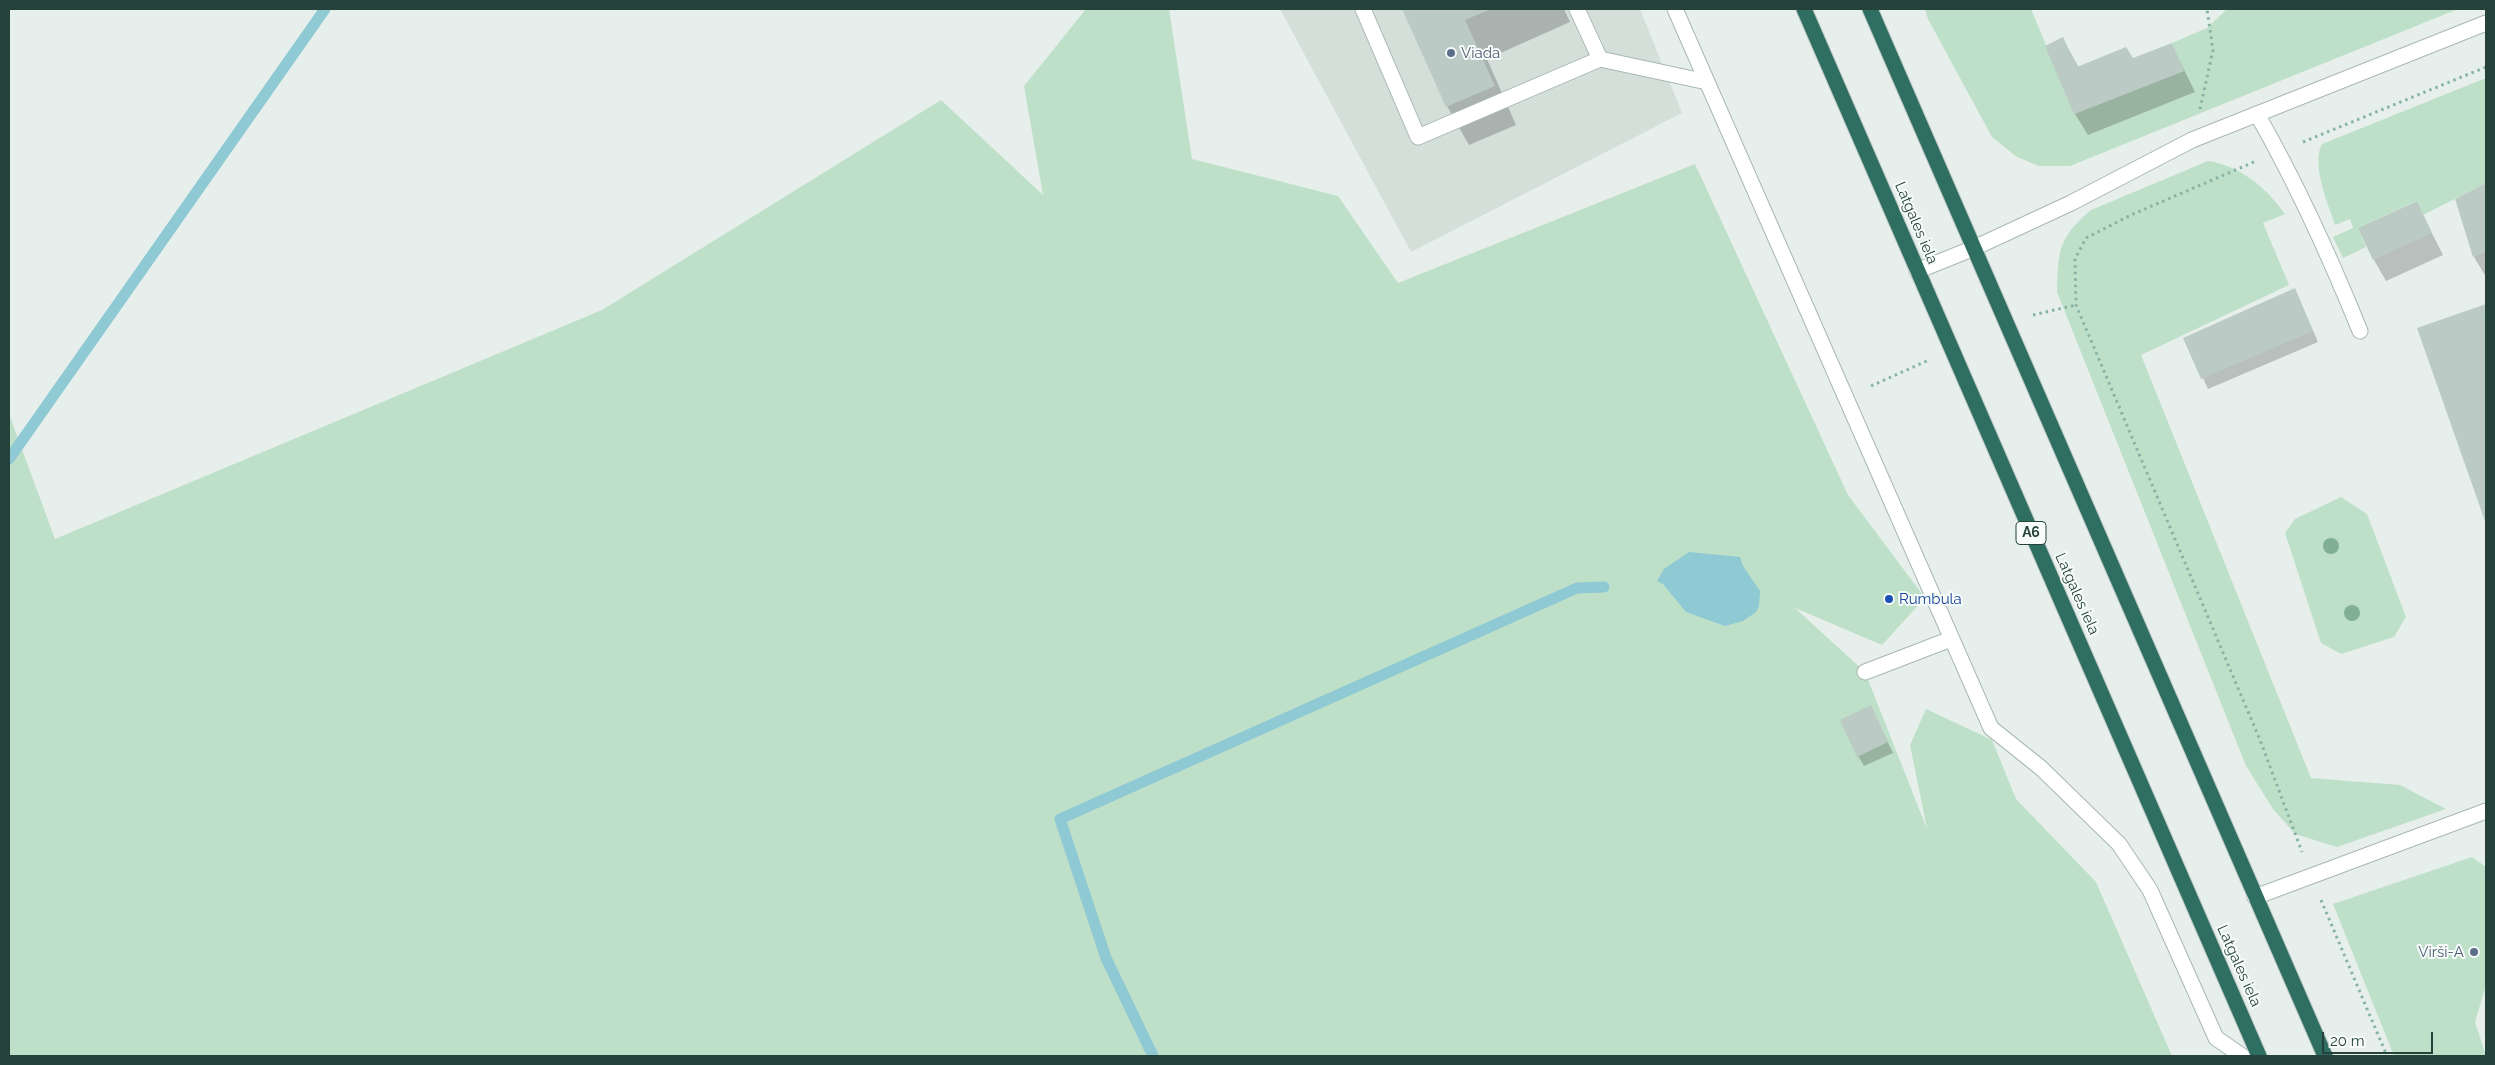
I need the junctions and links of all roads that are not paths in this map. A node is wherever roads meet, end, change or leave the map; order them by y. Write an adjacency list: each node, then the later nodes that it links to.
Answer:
1 (1363, 9): 7 (street)
2 (1577, 9): 7 (street)
3 (1675, 9): 8 (street)
4 (1804, 9): 11 (highway, Latgales iela / A6)
5 (1870, 9): 10 (highway)
6 (2486, 23): 9 (street)
7 (1600, 59): 8 (street)
8 (1707, 82): 13 (street)
9 (2257, 114): 10 (street); 12 (street)
10 (1974, 248): 11 (street); 16 (highway)
11 (1918, 271): 18 (highway, Latgales iela / A6)
12 (2360, 331)
13 (1951, 639): 14 (street); 17 (street)
14 (1865, 672)
15 (2486, 811): 16 (street)
16 (2255, 897): 19 (highway)
17 (2242, 1056)
18 (2259, 1056)
19 (2325, 1056)

